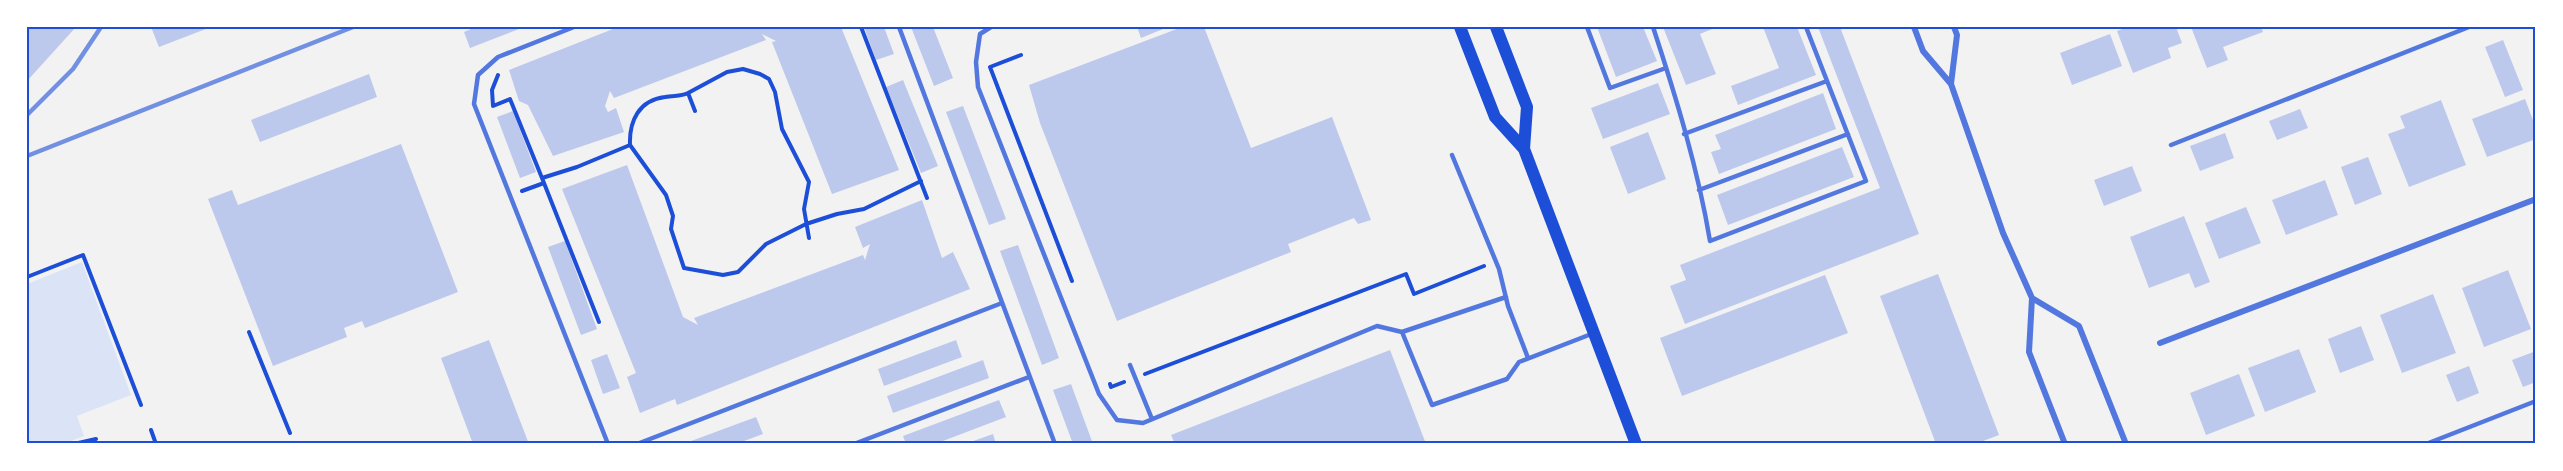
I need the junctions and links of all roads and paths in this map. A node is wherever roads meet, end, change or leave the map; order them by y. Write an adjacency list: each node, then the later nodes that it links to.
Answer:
1 (574, 27): 30 (lane)
2 (861, 27): 27 (path)
3 (899, 27): 40 (lane)
4 (991, 27): 53 (lane)
5 (1460, 27): 24 (main road)
6 (1496, 27): 24 (main road)
7 (1587, 27): 14 (lane)
8 (1653, 27): 14 (lane)
9 (1806, 27): 16 (lane)
10 (1914, 27): 17 (street)
11 (1954, 27): 17 (street)
12 (2469, 27): 23 (lane)
13 (1021, 55): 37 (path)
14 (1666, 68): 20 (lane)
15 (500, 72): 26 (path)
16 (1827, 81): 20 (lane); 21 (lane)
17 (1951, 84): 39 (street)
18 (688, 93): 19 (path); 22 (path); 33 (path)
19 (695, 111)
20 (1684, 134): 29 (lane)
21 (1848, 134): 29 (lane); 29 (lane)
22 (630, 145): 26 (path); 33 (path)
23 (2171, 145)
24 (1524, 149): 44 (main road)
25 (1452, 155): 35 (lane)
26 (542, 177): 28 (path)
27 (921, 181): 31 (path); 33 (path)
28 (544, 183): 30 (path); 41 (path)
29 (1699, 190)
30 (510, 196): 59 (lane)
31 (927, 198)
32 (2536, 199): 45 (street)
33 (806, 224): 34 (path)
34 (809, 238)
35 (1496, 261): 38 (lane); 50 (path)
36 (27, 277): 52 (path)
37 (1074, 287)
38 (1506, 297): 43 (lane); 46 (lane)
39 (2032, 298): 64 (street); 65 (street)
40 (1002, 303): 49 (lane); 60 (lane)
41 (599, 322)
42 (249, 332): 55 (path)
43 (1402, 332): 46 (lane); 53 (lane)
44 (1594, 333): 46 (lane); 63 (main road)
45 (2160, 343)
46 (1528, 358)
47 (1130, 364): 50 (lane)
48 (1107, 376): 50 (path)
49 (1029, 377): 61 (lane); 62 (lane)
50 (1135, 378): 53 (lane)
51 (2536, 401): 66 (lane)
52 (141, 405)
53 (1152, 419)
54 (151, 430): 58 (path)
55 (290, 433)
56 (96, 439): 57 (path)
57 (74, 444)
58 (156, 444)
59 (608, 444)
60 (637, 444)
61 (854, 444)
62 (1054, 444)
63 (1636, 444)
64 (2065, 444)
65 (2126, 444)
66 (2426, 444)

